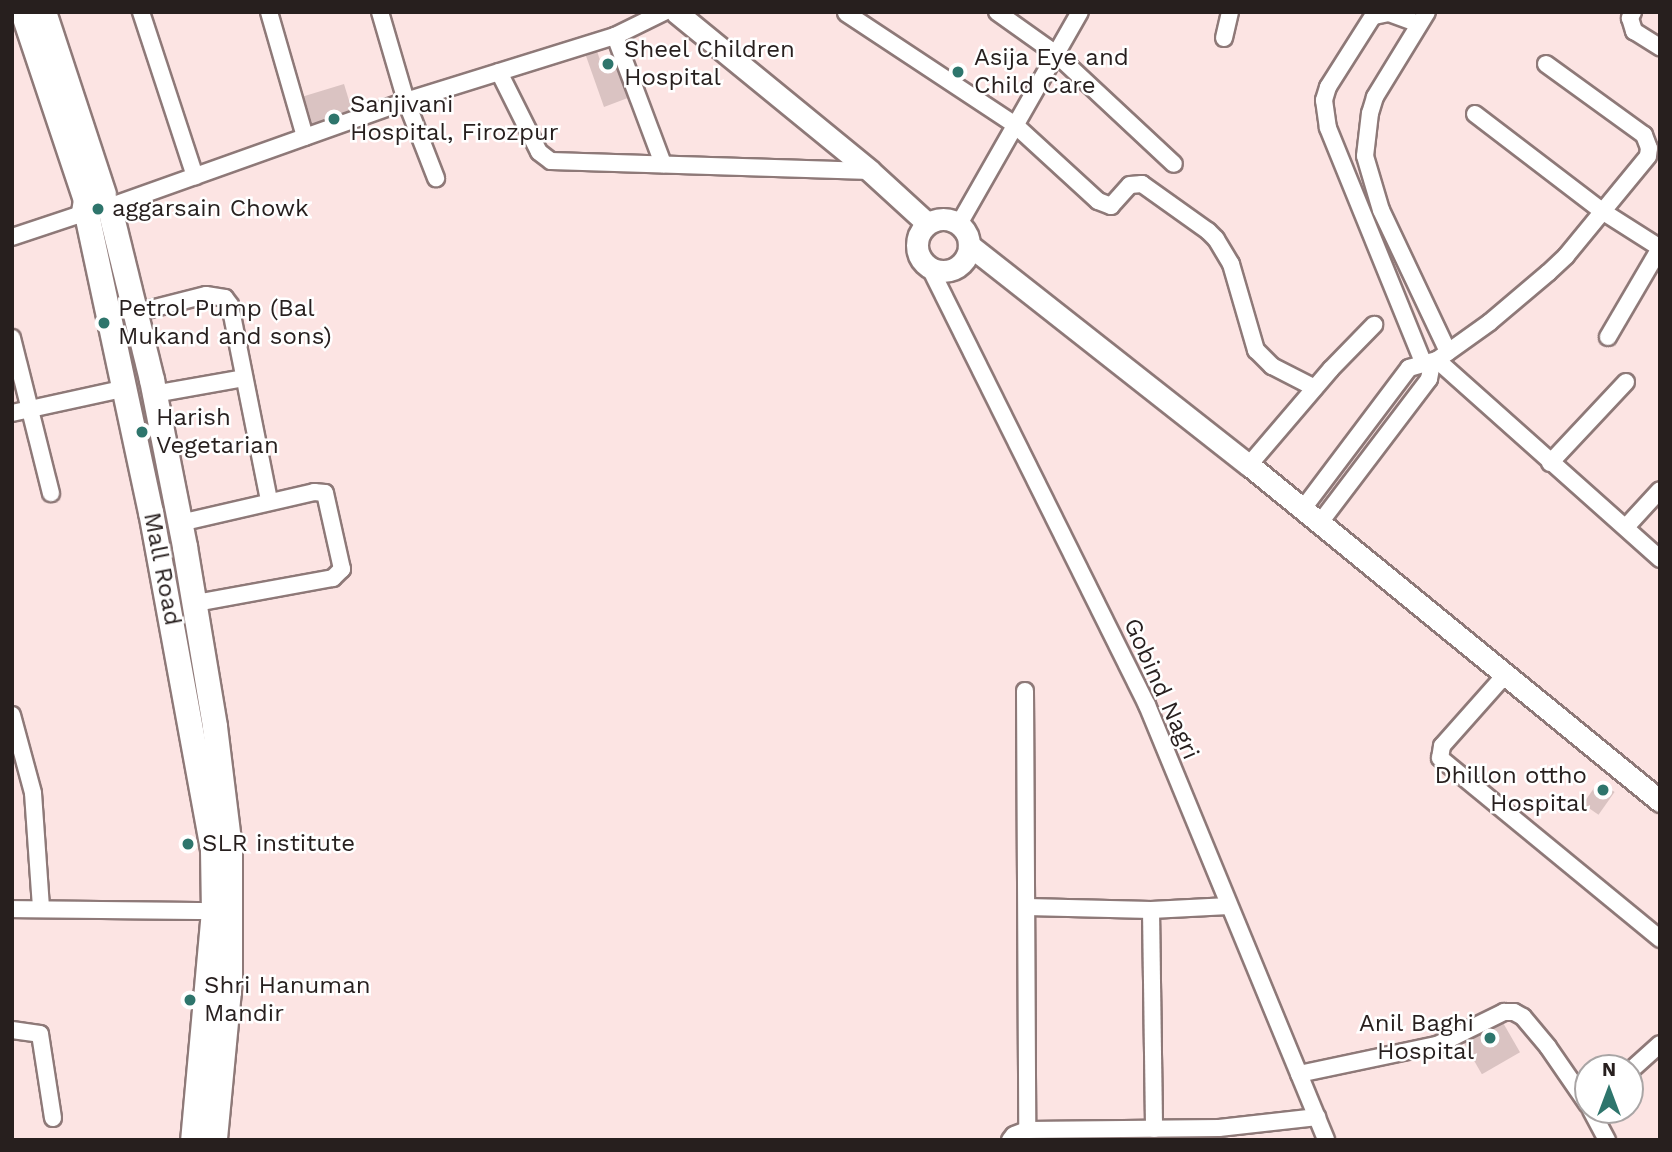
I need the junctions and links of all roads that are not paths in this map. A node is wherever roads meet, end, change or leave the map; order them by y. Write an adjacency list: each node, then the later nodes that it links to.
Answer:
1 (23, 12): 29 (highway, Mall Road)
2 (44, 12): 29 (highway)
3 (141, 12): 27 (street)
4 (269, 12): 23 (street)
5 (380, 12): 20 (street)
6 (664, 12): 14 (street)
7 (676, 12): 26 (main road)
8 (997, 12): 17 (street)
9 (1080, 12): 17 (street)
10 (1230, 12): 15 (street)
11 (1633, 12): 16 (street)
12 (846, 13): 22 (street)
13 (1423, 18): 41 (street); 41 (street)
14 (615, 36): 19 (street); 24 (street)
15 (1224, 38)
16 (1660, 47)
17 (1056, 54): 22 (street); 25 (street)
18 (1546, 64): 30 (street)
19 (499, 72): 20 (street); 24 (street)
20 (406, 101): 23 (street); 28 (street)
21 (1475, 114): 30 (street)
22 (1014, 124): 32 (street); 44 (street)
23 (305, 137): 27 (street)
24 (663, 164): 26 (street)
25 (1174, 164)
26 (870, 171): 31 (main road)
27 (195, 176): 29 (street)
28 (436, 178)
29 (98, 208): 33 (street); 37 (highway); 45 (highway, Mall Road)
30 (1602, 211): 35 (street); 41 (street)
31 (927, 223): 32 (main road); 36 (main road)
32 (959, 224): 34 (main road)
33 (12, 237)
34 (969, 245): 36 (main road); 50 (main road)
35 (1660, 248): 39 (street)
36 (930, 268): 64 (street, Gobind Nagri)
37 (135, 313): 42 (street); 46 (highway)
38 (1374, 325): 44 (street)
39 (1608, 337)
40 (12, 338): 47 (street)
41 (1435, 359): 49 (street); 54 (street); 56 (street)
42 (244, 377): 46 (street); 53 (street)
43 (1626, 382): 49 (street)
44 (1315, 388): 50 (street)
45 (122, 389): 47 (street); 69 (highway, Mall Road)
46 (154, 394): 55 (highway)
47 (31, 409): 48 (street); 52 (street)
48 (12, 413)
49 (1550, 463): 57 (street)
50 (1249, 466): 54 (main road)
51 (1660, 490): 57 (street)
52 (51, 492)
53 (270, 502): 55 (street); 59 (street)
54 (1302, 510): 56 (main road)
55 (180, 523): 59 (highway)
56 (1319, 524): 60 (main road)
57 (1626, 527): 58 (street)
58 (1660, 558)
59 (195, 603): 82 (highway)
60 (1505, 676): 63 (main road); 70 (street)
61 (1025, 691): 66 (street)
62 (12, 715): 65 (street)
63 (1660, 801)
64 (1229, 906): 68 (street); 74 (street, Gobind Nagri)
65 (41, 907): 67 (street); 69 (street)
66 (1027, 907): 68 (street); 80 (street)
67 (12, 909)
68 (1151, 909): 79 (street)
69 (214, 911): 81 (highway, Mall Road)
70 (1660, 939)
71 (12, 1030): 77 (street)
72 (1660, 1044): 73 (street)
73 (1644, 1058)
74 (1299, 1074): 75 (street); 76 (street, Gobind Nagri)
75 (1574, 1085)
76 (1317, 1117): 79 (street); 84 (street, Gobind Nagri)
77 (54, 1118)
78 (1598, 1124): 85 (street)
79 (1154, 1129): 80 (street)
80 (1027, 1130): 83 (street)
81 (192, 1140)
82 (215, 1140)
83 (1010, 1140)
84 (1326, 1140)
85 (1607, 1140)

